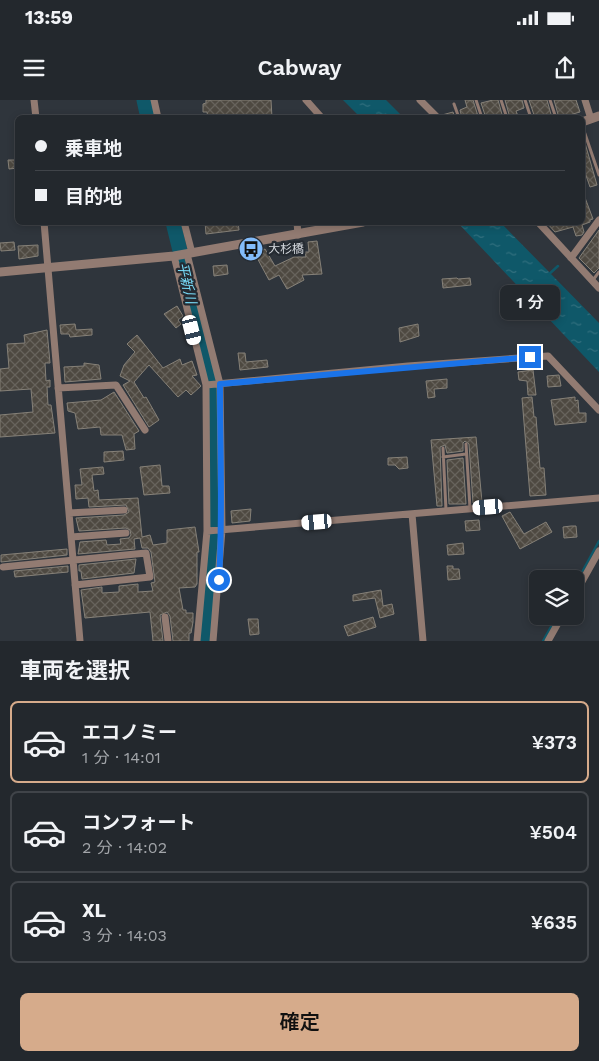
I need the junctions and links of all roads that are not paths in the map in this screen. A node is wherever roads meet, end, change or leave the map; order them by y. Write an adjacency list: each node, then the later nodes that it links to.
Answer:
1 (34, 100): 11 (street)
2 (154, 100): 12 (street)
3 (306, 100): 13 (street)
4 (420, 100): 14 (street)
5 (476, 100): 16 (lane)
6 (501, 100): 17 (lane)
7 (525, 100): 18 (lane)
8 (550, 100): 19 (lane)
9 (586, 100): 20 (street)
10 (454, 104): 15 (lane)
11 (36, 115)
12 (157, 115)
13 (319, 115)
14 (435, 115)
15 (458, 115)
16 (481, 115)
17 (506, 115)
18 (530, 115)
19 (555, 115)
20 (589, 120): 21 (lane)
21 (599, 176)
22 (44, 225): 32 (street)
23 (185, 225): 29 (street)
24 (297, 225): 28 (street)
25 (541, 225): 31 (street)
26 (598, 225): 31 (street)
27 (326, 226): 28 (street)
28 (298, 235): 29 (street)
29 (190, 254): 30 (street); 37 (street)
30 (174, 256): 32 (street); 38 (street)
31 (571, 258): 35 (street)
32 (47, 268): 33 (street); 39 (street)
33 (0, 272)
34 (599, 272): 35 (lane)
35 (592, 281): 36 (street)
36 (599, 288)
37 (220, 384): 38 (street); 40 (street); 52 (street)
38 (206, 385): 53 (street)
39 (58, 388): 41 (street); 50 (street)
40 (599, 410)
41 (145, 430)
42 (466, 444): 44 (lane)
43 (442, 448): 45 (lane)
44 (466, 454): 45 (lane); 47 (lane)
45 (443, 456): 49 (lane)
46 (599, 498): 47 (street)
47 (470, 509): 49 (street)
48 (124, 510): 50 (street)
49 (446, 511): 51 (street)
50 (69, 513): 55 (street)
51 (412, 514): 52 (street); 67 (street)
52 (222, 530): 53 (street); 66 (street)
53 (207, 531): 65 (street)
54 (126, 533): 55 (street)
55 (71, 537): 57 (street)
56 (599, 551): 59 (street)
57 (73, 562): 58 (street); 60 (street); 60 (street)
58 (3, 567)
59 (584, 578)
60 (75, 585): 63 (street)
61 (165, 616): 64 (street)
62 (557, 625): 68 (street)
63 (80, 641)
64 (168, 641)
65 (197, 641)
66 (213, 641)
67 (423, 641)
68 (548, 641)

